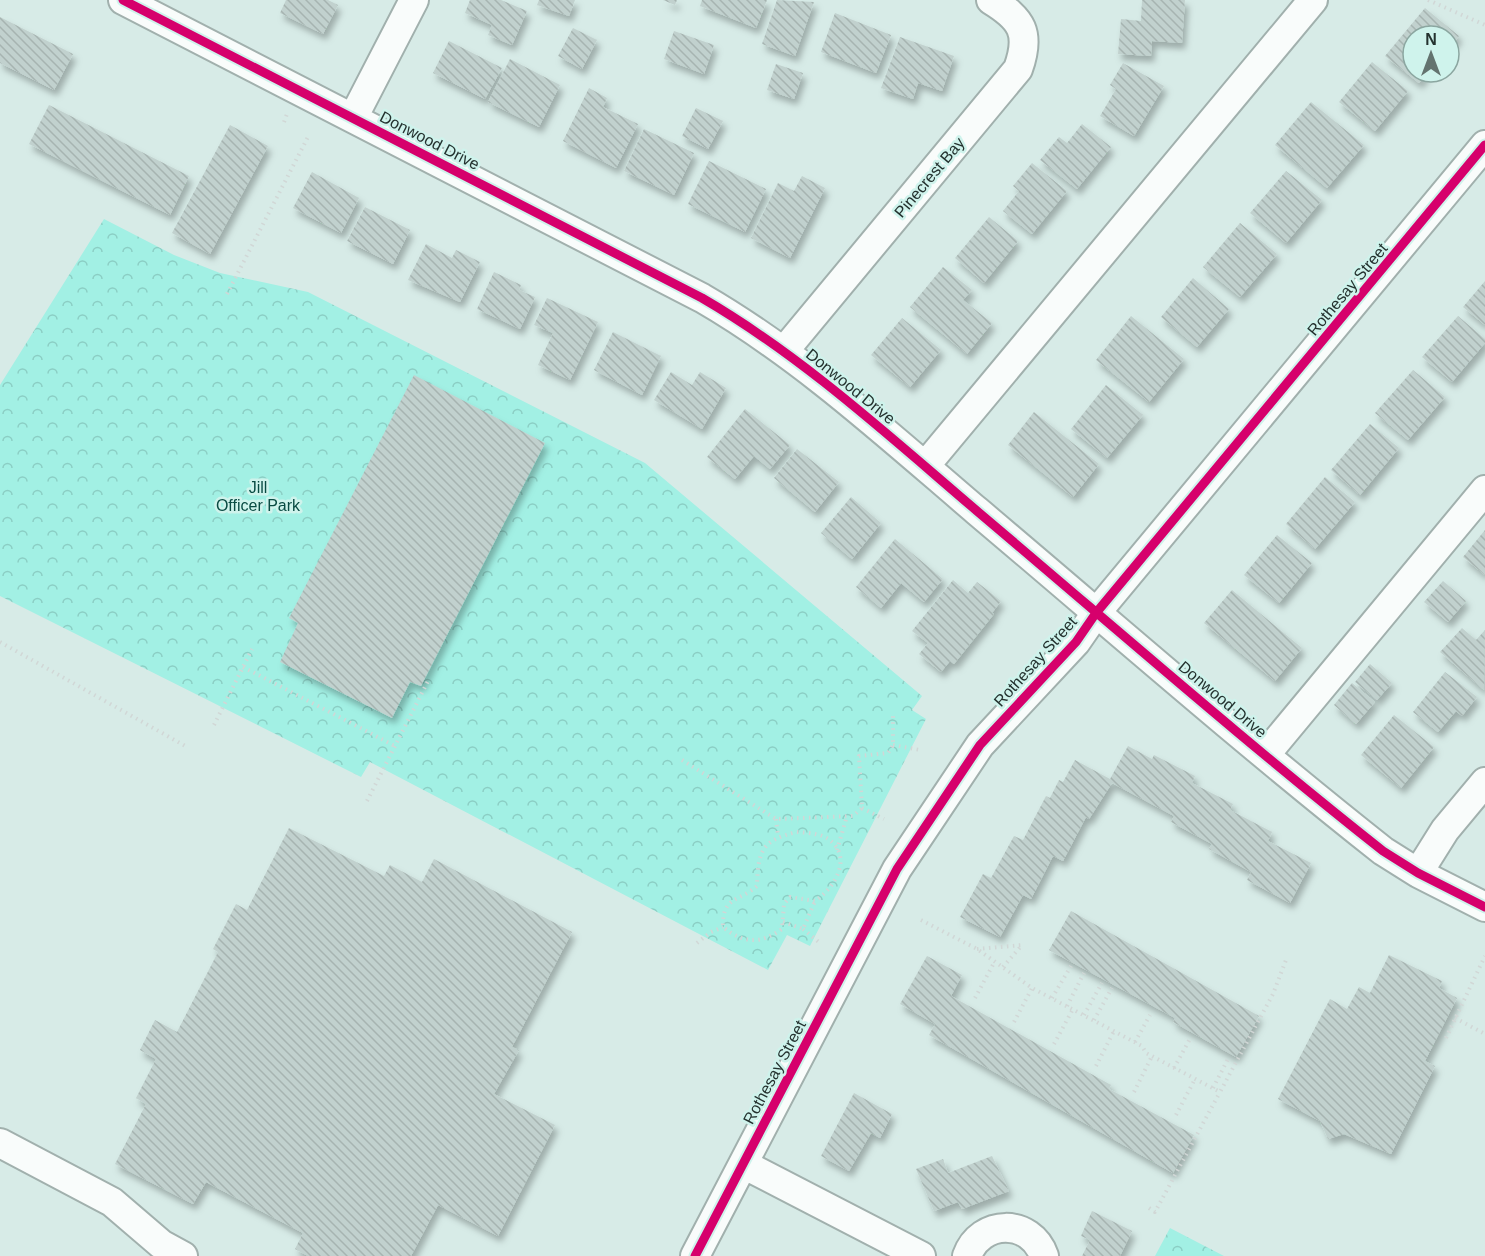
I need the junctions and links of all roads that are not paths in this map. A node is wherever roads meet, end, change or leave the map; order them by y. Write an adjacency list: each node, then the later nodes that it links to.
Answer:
1 (123, 0): 5 (street, Donwood Drive)
2 (414, 0): 5 (street)
3 (991, 0): 7 (street, Pinecrest Bay)
4 (1313, 0): 8 (street)
5 (353, 118): 7 (street, Donwood Drive)
6 (1485, 145): 10 (street, Rothesay Street)
7 (784, 351): 8 (street, Donwood Drive)
8 (925, 466): 10 (street, Donwood Drive)
9 (1485, 490): 11 (street)
10 (1096, 613): 11 (street, Donwood Drive); 16 (street, Rothesay Street)
11 (1266, 754): 13 (street, Donwood Drive)
12 (1485, 782): 13 (street)
13 (1418, 873): 14 (street, Donwood Drive)
14 (1485, 907)
15 (0, 1143): 17 (street)
16 (743, 1164): 18 (street, Rothesay Street); 19 (street)
17 (183, 1256)
18 (695, 1256)
19 (921, 1256)
20 (968, 1256): 21 (street)
21 (1044, 1256)

